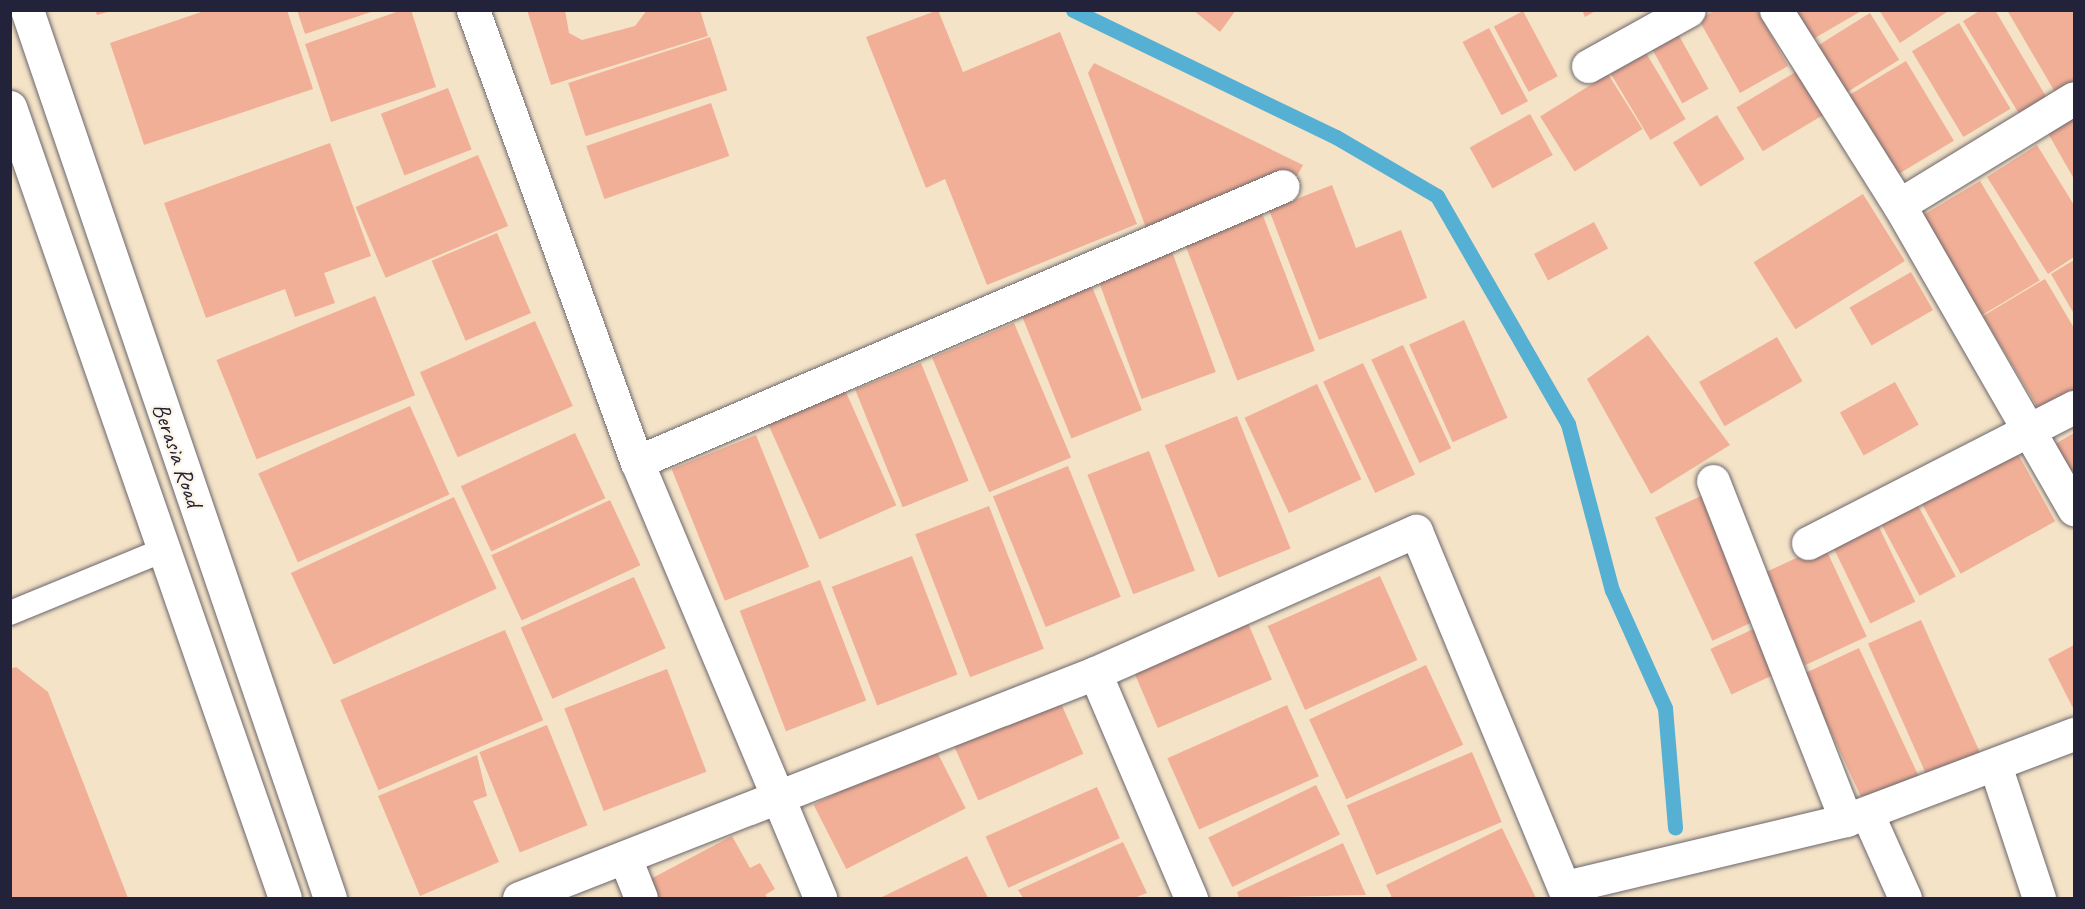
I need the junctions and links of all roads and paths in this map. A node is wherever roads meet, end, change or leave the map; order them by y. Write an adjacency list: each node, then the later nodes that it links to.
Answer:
1 (27, 10): 26 (street, Berasia Road)
2 (473, 10): 12 (street)
3 (1689, 10): 5 (street)
4 (1776, 10): 9 (street)
5 (1588, 66)
6 (2074, 98): 9 (street)
7 (10, 107): 16 (street, Berasia Road)
8 (1283, 186): 12 (street)
9 (1899, 206): 11 (street)
10 (2074, 407): 11 (street)
11 (2029, 433): 14 (street); 15 (street)
12 (636, 462): 21 (street)
13 (1713, 481): 22 (street)
14 (2074, 509)
15 (1808, 543)
16 (161, 551): 17 (lane); 25 (street, Berasia Road)
17 (10, 613)
18 (1095, 673): 21 (street); 24 (street); 30 (street)
19 (2074, 734): 20 (street)
20 (1996, 768): 22 (street); 32 (street)
21 (779, 799): 23 (street); 29 (street)
22 (1857, 816): 24 (street); 31 (street)
23 (625, 858): 27 (street); 28 (street)
24 (1566, 893)
25 (285, 898)
26 (330, 898)
27 (519, 898)
28 (642, 898)
29 (820, 898)
30 (1191, 898)
31 (1905, 898)
32 (2040, 898)

